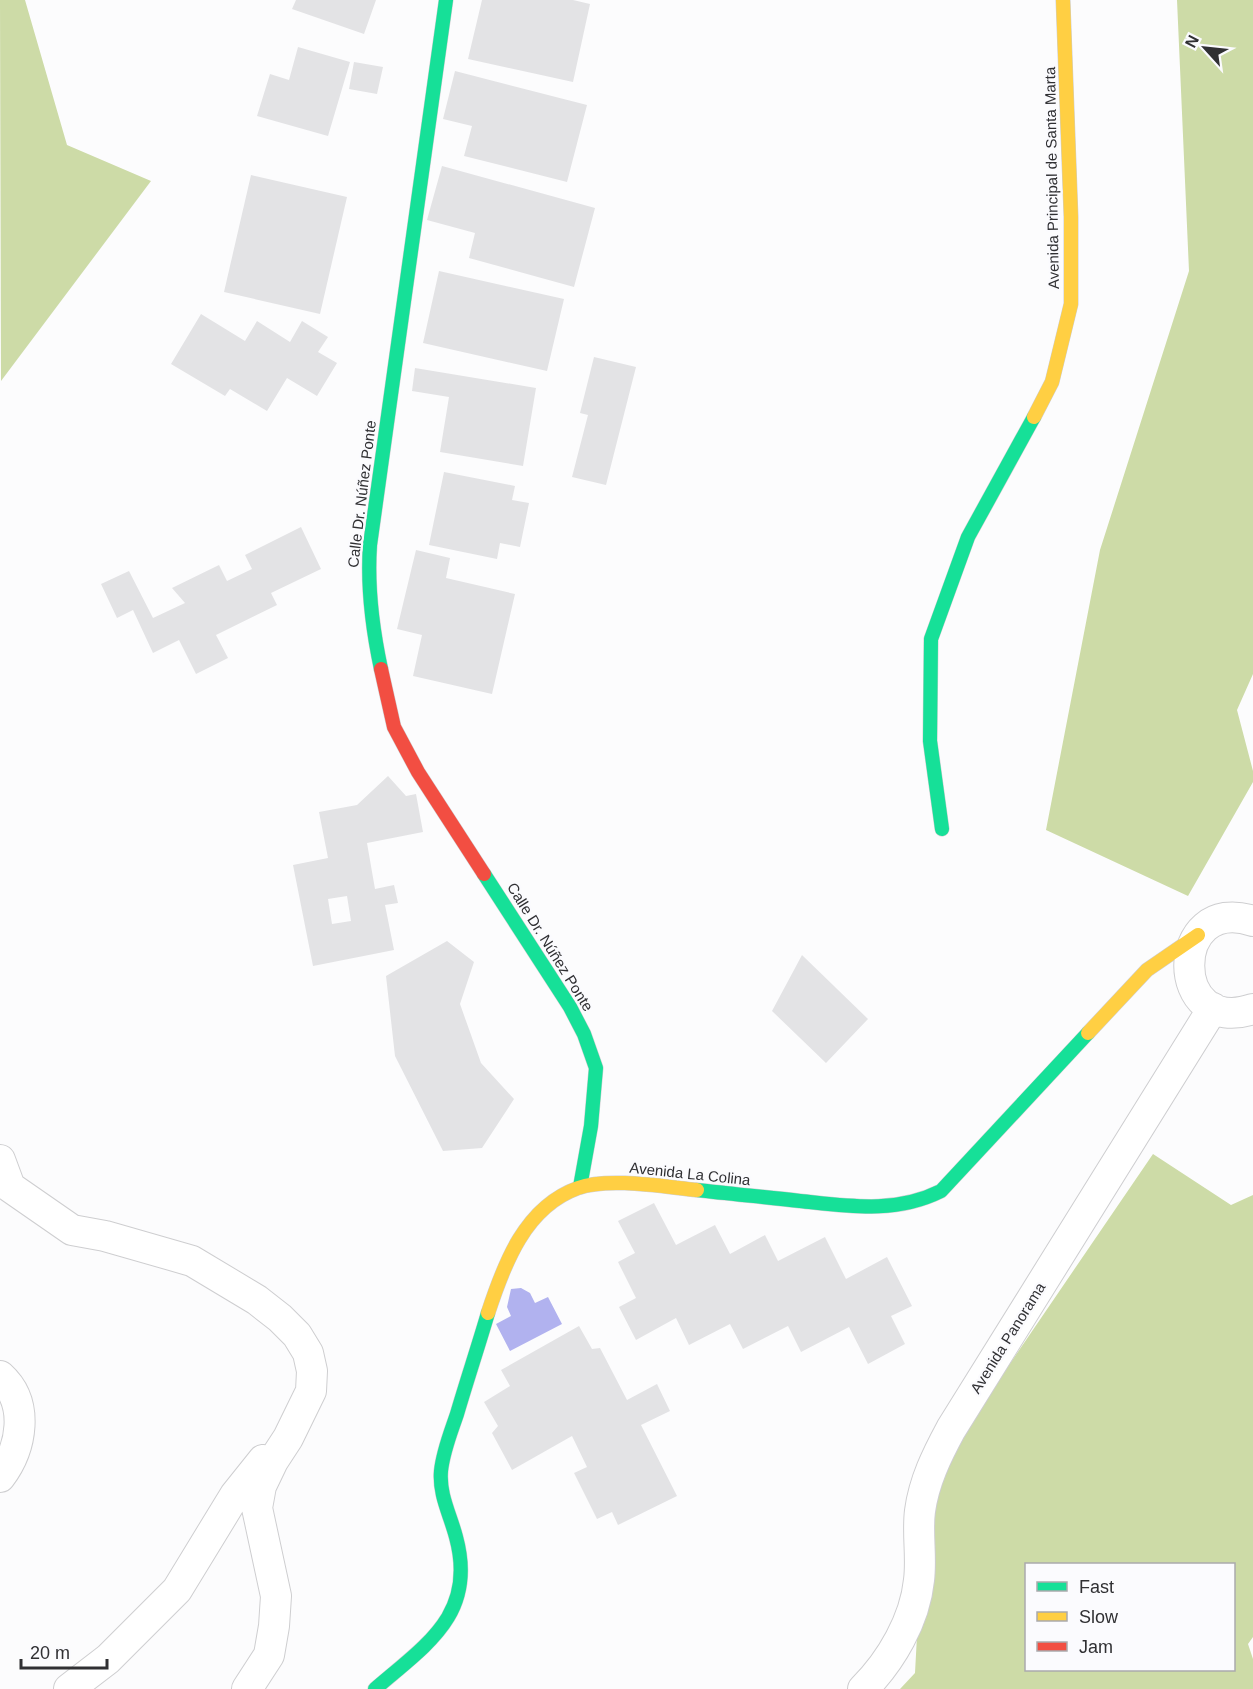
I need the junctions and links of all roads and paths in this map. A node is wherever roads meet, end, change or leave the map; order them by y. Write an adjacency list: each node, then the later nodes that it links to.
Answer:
1 (446, 0): 9 (street, Calle Dr. Núñez Ponte)
2 (1063, 0): 3 (street, Avenida Principal de Santa Marta)
3 (942, 829)
4 (1253, 921): 5 (street)
5 (1198, 935): 6 (street); 9 (street, Avenida La Colina)
6 (1214, 1008): 7 (street); 16 (street, Avenida Panorama)
7 (1253, 1009)
8 (0, 1160): 11 (street)
9 (580, 1187): 15 (street, Avenida La Colina)
10 (0, 1376): 12 (street)
11 (299, 1416): 13 (street); 14 (street)
12 (0, 1477)
13 (69, 1689)
14 (247, 1689)
15 (375, 1689)
16 (863, 1689)

